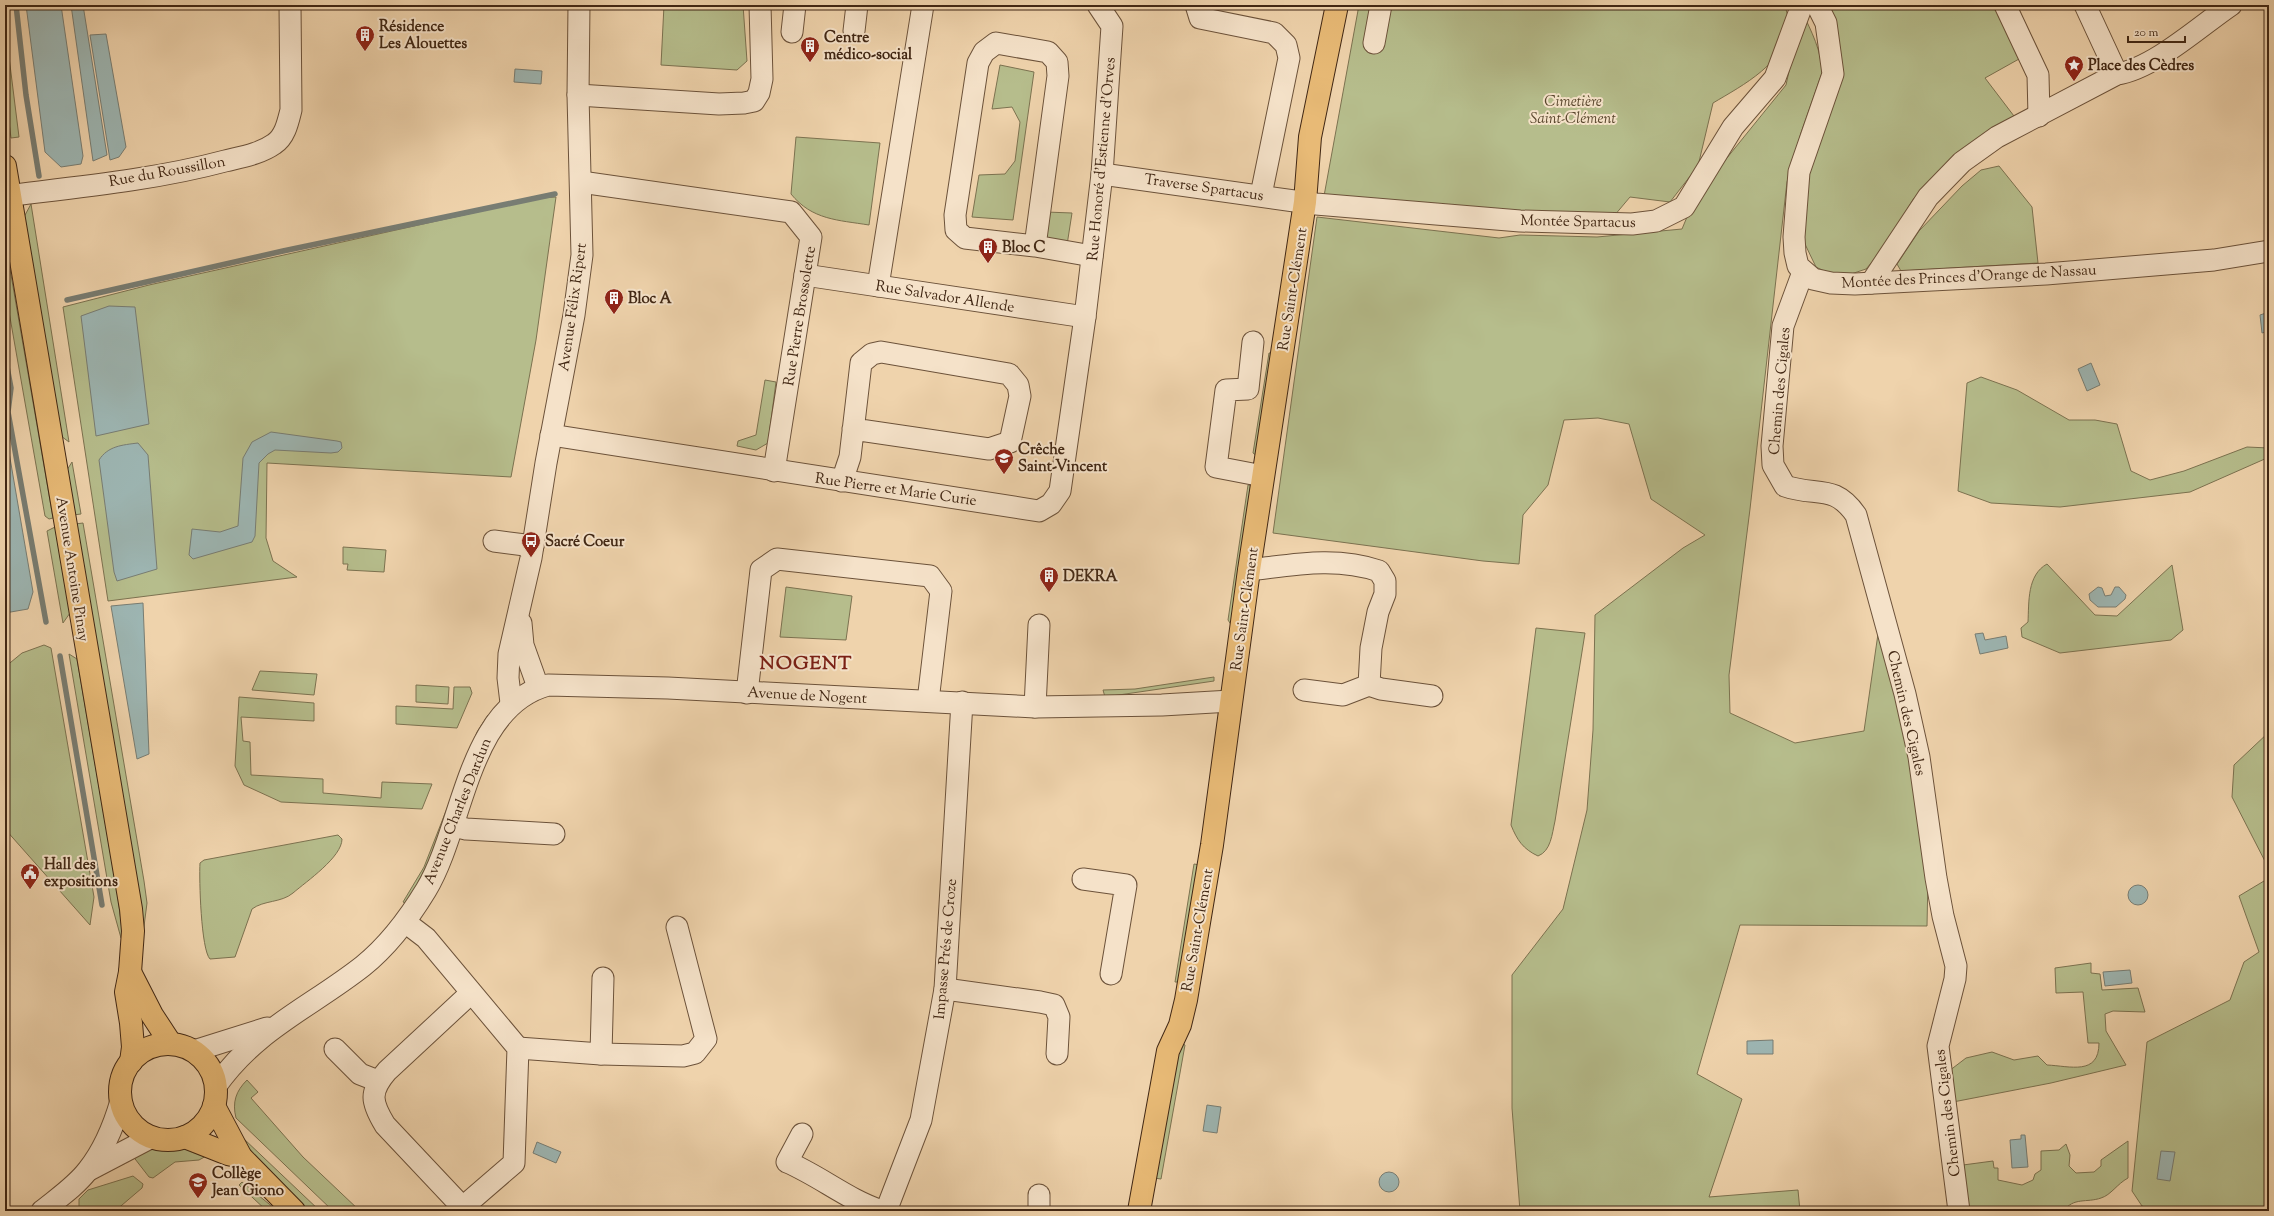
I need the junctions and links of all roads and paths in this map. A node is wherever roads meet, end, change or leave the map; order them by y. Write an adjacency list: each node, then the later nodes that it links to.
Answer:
1 (290, 5): 25 (street, Rue du Roussillon)
2 (579, 5): 20 (street, Avenue Félix Ripert)
3 (760, 5): 20 (street)
4 (794, 5): 17 (street)
5 (857, 5): 16 (street)
6 (923, 5): 34 (street)
7 (1098, 5): 23 (street, Rue Honoré d'Estienne d'Orves)
8 (1196, 5): 26 (street)
9 (1337, 5): 27 (main road, Rue Saint-Clément)
10 (1381, 5): 18 (street)
11 (1802, 5): 27 (street, Montée Spartacus)
12 (1816, 5): 31 (street)
13 (2005, 5): 21 (street)
14 (2085, 5): 19 (street)
15 (2231, 5): 19 (street)
16 (854, 31)
17 (792, 32)
18 (1374, 43)
19 (2117, 74): 21 (street)
20 (578, 95): 24 (street, Avenue Félix Ripert)
21 (2039, 116): 33 (street)
22 (5, 166): 25 (main road, Avenue Antoine Pinay)
23 (1102, 174): 26 (street, Traverse Spartacus); 30 (street, Rue Honoré d'Estienne d'Orves)
24 (581, 182): 32 (street, Rue Pierre Brossolette); 38 (street, Avenue Félix Ripert)
25 (7, 195): 62 (main road, Avenue Antoine Pinay)
26 (1261, 195): 27 (street, Traverse Spartacus)
27 (1305, 202): 40 (main road, Rue Saint-Clément)
28 (1035, 246): 28 (street); 30 (street)
29 (2269, 251): 33 (street, Montée des Princes d'Orange de Nassau)
30 (1092, 256): 35 (street, Rue Honoré d'Estienne d'Orves)
31 (1804, 272): 33 (street, Montée des Princes d'Orange de Nassau); 89 (street, Chemin des Cigales)
32 (805, 275): 34 (street, Rue Salvador Allende); 39 (street, Rue Pierre Brossolette)
33 (1871, 283)
34 (878, 286): 35 (street, Rue Salvador Allende)
35 (1085, 317): 41 (street, Rue Pierre et Marie Curie)
36 (1253, 342): 40 (street)
37 (853, 429): 37 (street); 41 (street)
38 (551, 435): 39 (street, Rue Pierre et Marie Curie); 43 (street, Avenue Félix Ripert)
39 (774, 471): 41 (street, Rue Pierre et Marie Curie)
40 (1263, 476): 44 (main road, Rue Saint-Clément)
41 (842, 481)
42 (494, 540): 43 (street)
43 (533, 546): 45 (street, Avenue Félix Ripert)
44 (1249, 570): 47 (street); 51 (main road, Rue Saint-Clément)
45 (521, 606): 48 (street, Avenue Félix Ripert); 55 (street, Avenue Félix Ripert)
46 (1039, 625): 56 (street)
47 (1369, 685): 49 (street); 52 (street)
48 (538, 687): 50 (street, Avenue de Nogent); 55 (street, Avenue de Nogent)
49 (1304, 690)
50 (747, 693): 53 (street, Avenue de Nogent); 53 (street)
51 (1232, 694): 56 (street, Avenue de Nogent); 88 (main road, Rue Saint-Clément)
52 (1432, 696)
53 (928, 701): 54 (street, Avenue de Nogent)
54 (962, 702): 56 (street, Avenue de Nogent); 65 (street, Impasse Prés de Croze)
55 (512, 703): 57 (street, Avenue Charles Dardun)
56 (1035, 706)
57 (454, 826): 58 (street); 60 (street, Avenue Charles Dardun)
58 (554, 834)
59 (1083, 879): 63 (street)
60 (405, 922): 66 (street); 67 (street, Avenue Charles Dardun)
61 (677, 927): 72 (street)
62 (130, 972): 68 (main road); 74 (main road, Avenue Antoine Pinay)
63 (1112, 974)
64 (602, 978): 72 (street)
65 (945, 989): 73 (street); 87 (street, Impasse Prés de Croze)
66 (471, 993): 69 (street); 75 (street)
67 (275, 1025): 71 (street, Avenue Charles Dardun); 76 (street, Avenue Charles Dardun)
68 (171, 1044): 71 (main road, Avenue Antoine Pinay); 74 (main road, Avenue Antoine Pinay)
69 (518, 1048): 72 (street); 83 (street)
70 (335, 1049): 75 (street)
71 (194, 1051): 76 (main road, Avenue Antoine Pinay)
72 (601, 1054)
73 (1057, 1054)
74 (131, 1062): 77 (main road, Avenue Antoine Pinay)
75 (378, 1081): 83 (street)
76 (215, 1096): 80 (main road, Avenue Antoine Pinay); 81 (main road, Avenue Antoine Pinay)
77 (121, 1101): 79 (main road, Avenue Antoine Pinay); 82 (street)
78 (802, 1134): 86 (street)
79 (152, 1137): 80 (main road, Avenue Antoine Pinay); 82 (street)
80 (185, 1137): 81 (main road, Avenue Antoine Pinay)
81 (241, 1157): 85 (main road, Avenue Antoine Pinay)
82 (89, 1170): 84 (street)
83 (464, 1209)
84 (42, 1211)
85 (294, 1211)
86 (882, 1211)
87 (886, 1211)
88 (1139, 1211)
89 (1959, 1211)

